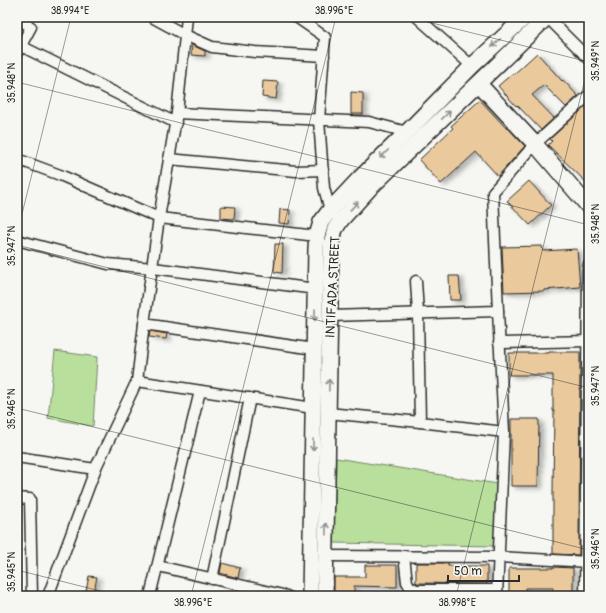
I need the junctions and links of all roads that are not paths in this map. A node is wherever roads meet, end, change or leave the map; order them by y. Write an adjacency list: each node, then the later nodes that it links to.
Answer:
1 (152, 17): 8 (street)
2 (187, 17): 8 (street)
3 (296, 17): 10 (street)
4 (417, 17): 12 (street)
5 (525, 17): 12 (main road, INTIFADA STREET, one-way to 12)
6 (547, 17): 11 (street); 13 (main road, INTIFADA STREET)
7 (17, 18): 9 (street)
8 (185, 35): 10 (street); 15 (street)
9 (19, 49): 15 (street)
10 (324, 56): 16 (street)
11 (589, 58)
12 (472, 66): 17 (main road, INTIFADA STREET)
13 (479, 84): 18 (main road); 25 (main road, INTIFADA STREET, one-way to 13)
14 (589, 95): 18 (street)
15 (176, 118): 16 (street); 20 (street)
16 (319, 120): 17 (street); 21 (street)
17 (407, 132): 23 (main road, INTIFADA STREET, one-way to 23)
18 (535, 144): 22 (main road); 33 (street)
19 (17, 159): 24 (street)
20 (169, 159): 21 (street); 24 (street)
21 (323, 170): 23 (street)
22 (589, 207)
23 (330, 210): 25 (street); 27 (main road, INTIFADA STREET)
24 (160, 218): 27 (street); 29 (street)
25 (341, 220): 28 (main road, INTIFADA STREET)
26 (17, 240): 29 (street)
27 (317, 242): 28 (street); 32 (main road, INTIFADA STREET)
28 (331, 249): 35 (main road, INTIFADA STREET)
29 (153, 268): 32 (street); 36 (street)
30 (589, 268): 37 (street)
31 (416, 281): 34 (street)
32 (316, 289): 39 (main road, INTIFADA STREET, one-way to 39)
33 (498, 311): 34 (street); 38 (street)
34 (418, 313): 35 (street); 45 (street)
35 (330, 316): 44 (main road, INTIFADA STREET, one-way to 35)
36 (144, 324): 39 (street); 40 (street)
37 (588, 341): 38 (street); 49 (street)
38 (499, 343): 46 (street)
39 (314, 349): 43 (main road, INTIFADA STREET)
40 (137, 381): 41 (street); 48 (street)
41 (200, 391): 42 (street); 55 (street)
42 (250, 398): 43 (street); 56 (street)
43 (313, 408): 62 (main road, INTIFADA STREET, one-way to 62)
44 (328, 413): 45 (street); 51 (main road, INTIFADA STREET, one-way to 44)
45 (420, 422): 46 (street)
46 (504, 432): 53 (street)
47 (17, 456): 48 (street)
48 (95, 469): 59 (street)
49 (587, 484): 54 (street)
50 (17, 498): 58 (street)
51 (326, 556): 52 (street); 63 (main road, INTIFADA STREET)
52 (404, 556): 53 (street); 57 (street)
53 (498, 557): 54 (street); 57 (street)
54 (587, 562): 64 (street)
55 (158, 566): 56 (street); 60 (street)
56 (212, 579): 61 (street)
57 (497, 593)
58 (32, 596)
59 (48, 596)
60 (150, 596)
61 (287, 596)
62 (310, 596)
63 (325, 596)
64 (585, 596)

